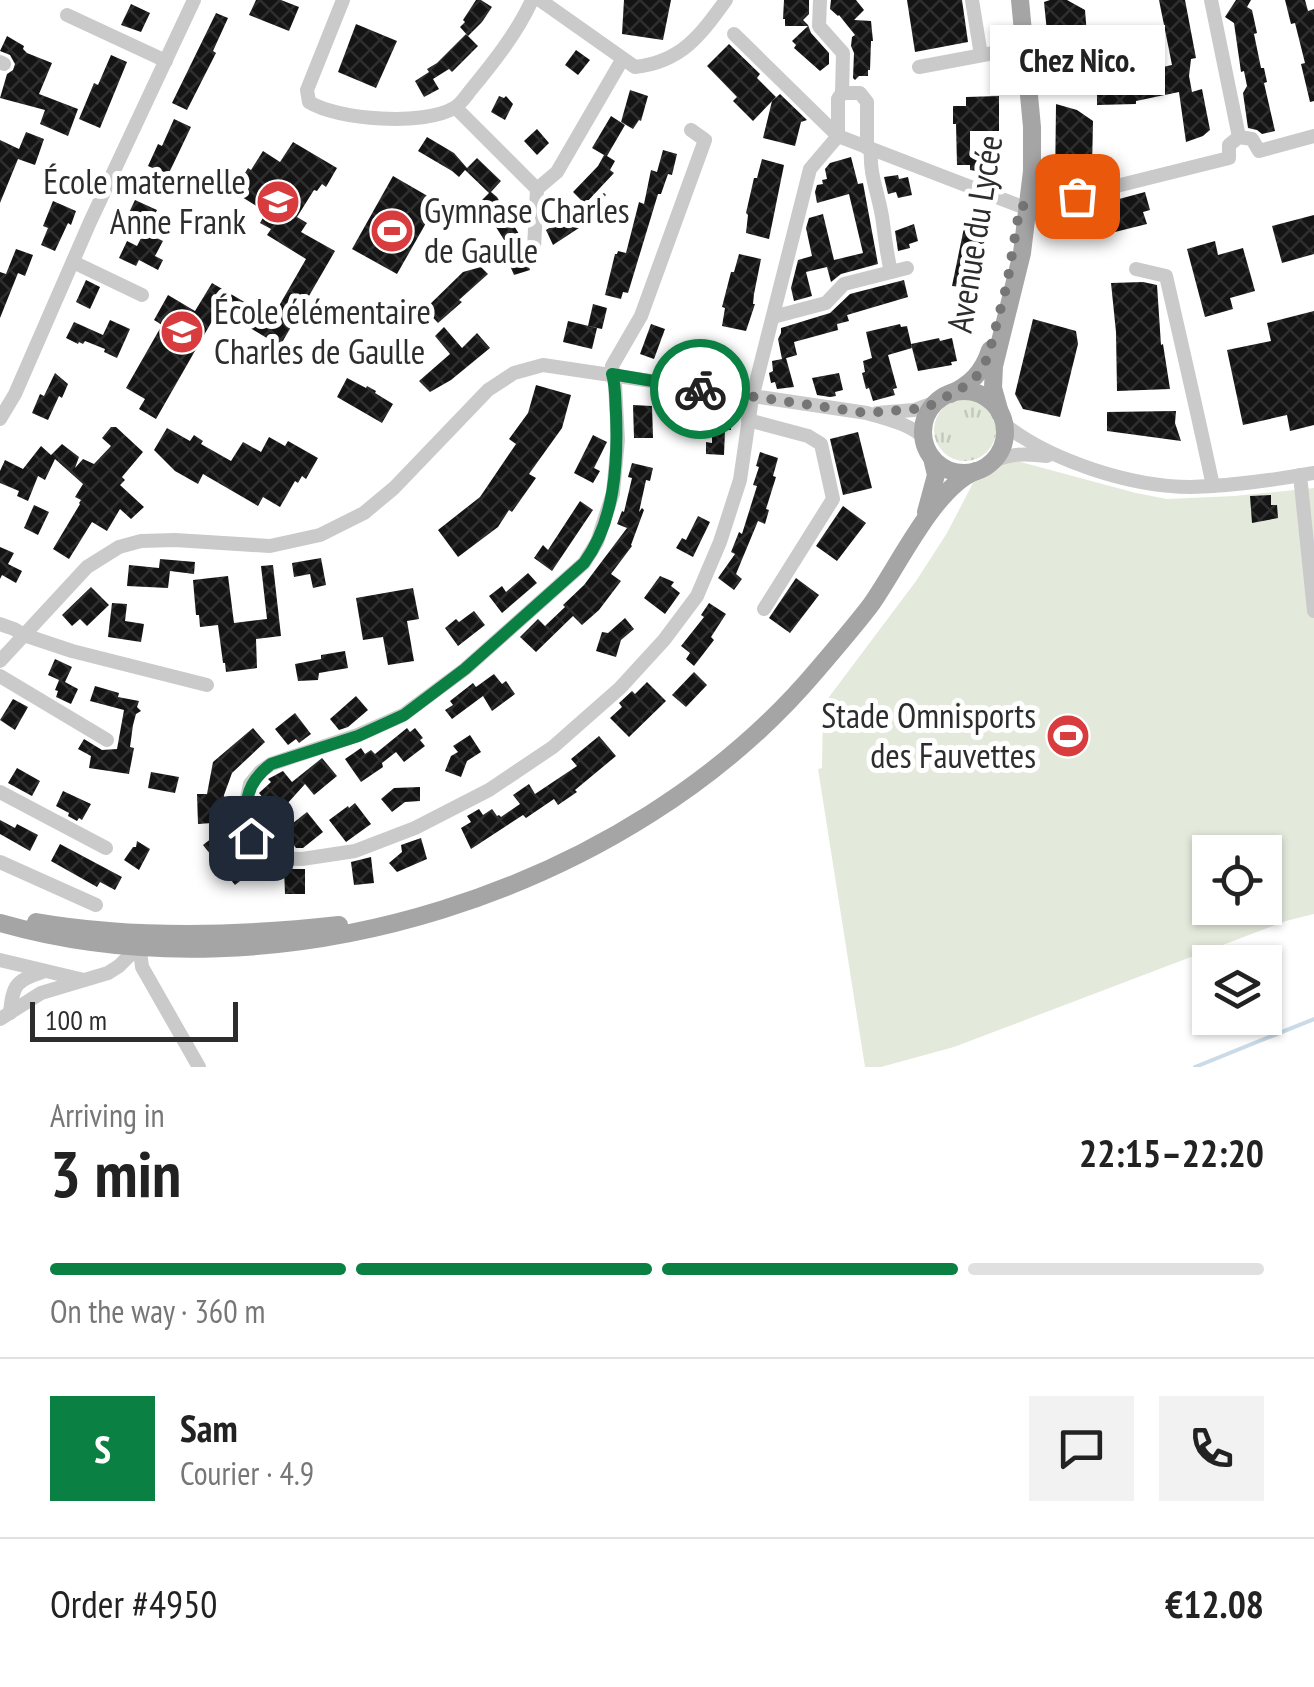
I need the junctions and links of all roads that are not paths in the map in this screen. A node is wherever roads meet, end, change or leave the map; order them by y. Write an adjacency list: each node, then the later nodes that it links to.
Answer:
1 (194, 0): 14 (street)
2 (343, 0): 17 (street)
3 (536, 0): 13 (street); 17 (street)
4 (726, 0): 13 (street)
5 (820, 0): 16 (street)
6 (972, 0): 11 (street)
7 (1020, 0): 12 (main road, Avenue du Lycée)
8 (1210, 0): 21 (street)
9 (67, 15): 14 (street)
10 (734, 34): 19 (street)
11 (982, 55): 12 (street); 15 (street)
12 (1026, 59): 24 (main road, Avenue du Lycée)
13 (622, 60): 23 (street)
14 (166, 62): 26 (street)
15 (919, 66)
16 (842, 94): 19 (street); 22 (street)
17 (456, 108): 23 (street)
18 (692, 130): 30 (street)
19 (838, 136): 22 (street); 29 (street)
20 (1314, 136): 21 (street)
21 (1239, 137): 24 (street)
22 (869, 149): 24 (street); 29 (street)
23 (537, 189): 25 (street)
24 (1024, 207): 32 (main road, Avenue du Lycée); 35 (main road, Avenue du Lycée)
25 (534, 248)
26 (73, 262): 28 (street); 34 (street)
27 (1136, 269): 42 (street)
28 (142, 295)
29 (773, 317): 31 (street)
30 (612, 374): 31 (street); 36 (street); 47 (street)
31 (752, 398): 33 (street); 36 (street)
32 (943, 398): 33 (street); 35 (main road); 37 (main road)
33 (866, 413): 37 (street)
34 (0, 418)
35 (1002, 418): 38 (street); 40 (main road)
36 (747, 428): 44 (street)
37 (923, 437): 39 (main road)
38 (1058, 457): 40 (street); 42 (street)
39 (932, 458): 40 (main road); 43 (main road)
40 (982, 468): 43 (main road)
41 (1307, 474): 42 (street); 45 (street)
42 (1213, 486)
43 (924, 522): 58 (main road)
44 (764, 609)
45 (1314, 610)
46 (0, 624): 47 (street)
47 (24, 636): 48 (street); 50 (street)
48 (0, 661)
49 (0, 676): 51 (street)
50 (207, 685)
51 (107, 740)
52 (0, 792): 53 (street)
53 (106, 848)
54 (0, 862): 55 (street)
55 (96, 905)
56 (0, 914): 58 (main road)
57 (0, 923): 58 (main road)
58 (145, 939): 61 (street); 63 (street)
59 (0, 960): 60 (street)
60 (46, 971): 61 (street); 62 (street)
61 (85, 980): 62 (street)
62 (5, 1016)
63 (199, 1067)

